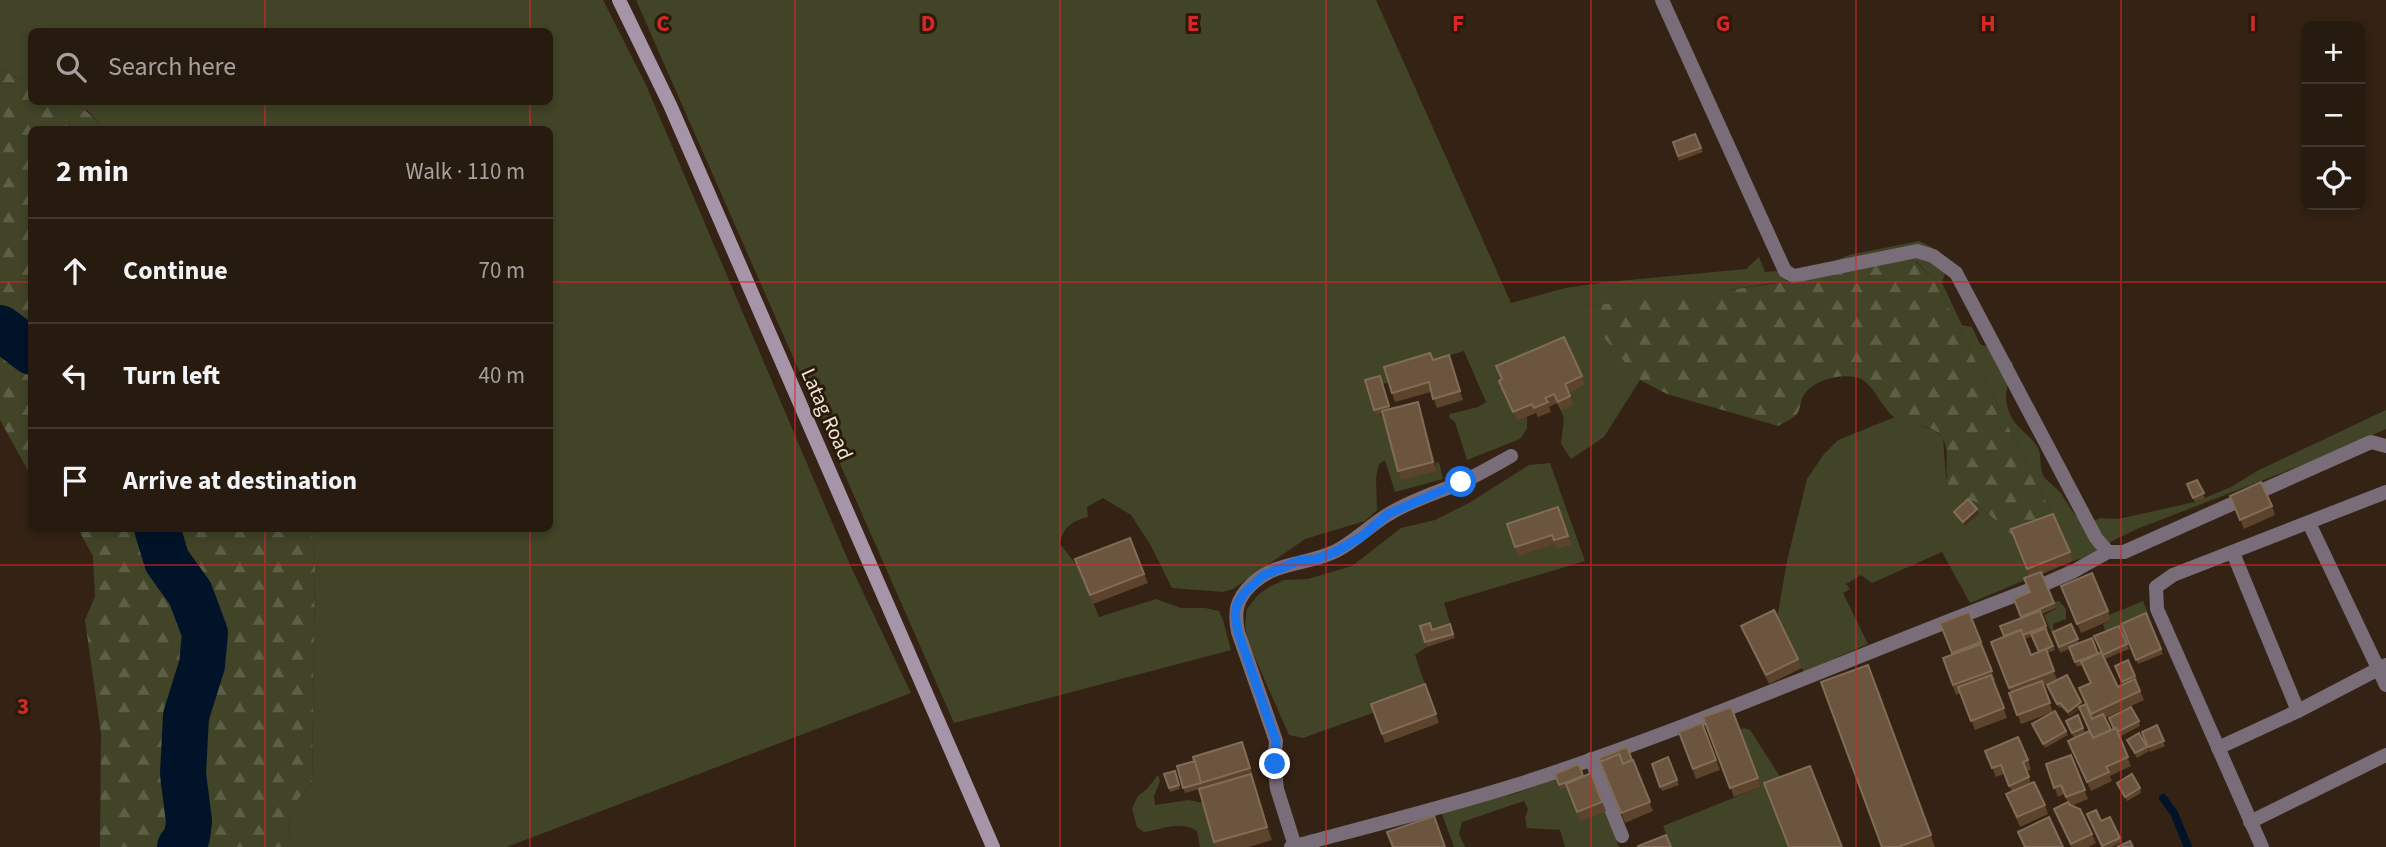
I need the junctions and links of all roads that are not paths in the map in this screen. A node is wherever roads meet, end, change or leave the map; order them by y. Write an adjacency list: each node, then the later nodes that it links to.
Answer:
1 (619, 0): 18 (street, Latag Road)
2 (1662, 0): 7 (street)
3 (2386, 446): 7 (street)
4 (1511, 456): 19 (street)
5 (2386, 492): 6 (street)
6 (2309, 523): 8 (street); 9 (street)
7 (2108, 552): 14 (street)
8 (2233, 552): 11 (street); 12 (street)
9 (2382, 667): 10 (street); 11 (street)
10 (2386, 685)
11 (2298, 711): 12 (street)
12 (2218, 748): 15 (street)
13 (2386, 755): 15 (street)
14 (1591, 759): 16 (street); 17 (street)
15 (2250, 822): 20 (street)
16 (1622, 836)
17 (1346, 840): 19 (street)
18 (993, 847)
19 (1293, 847)
20 (2262, 847)

